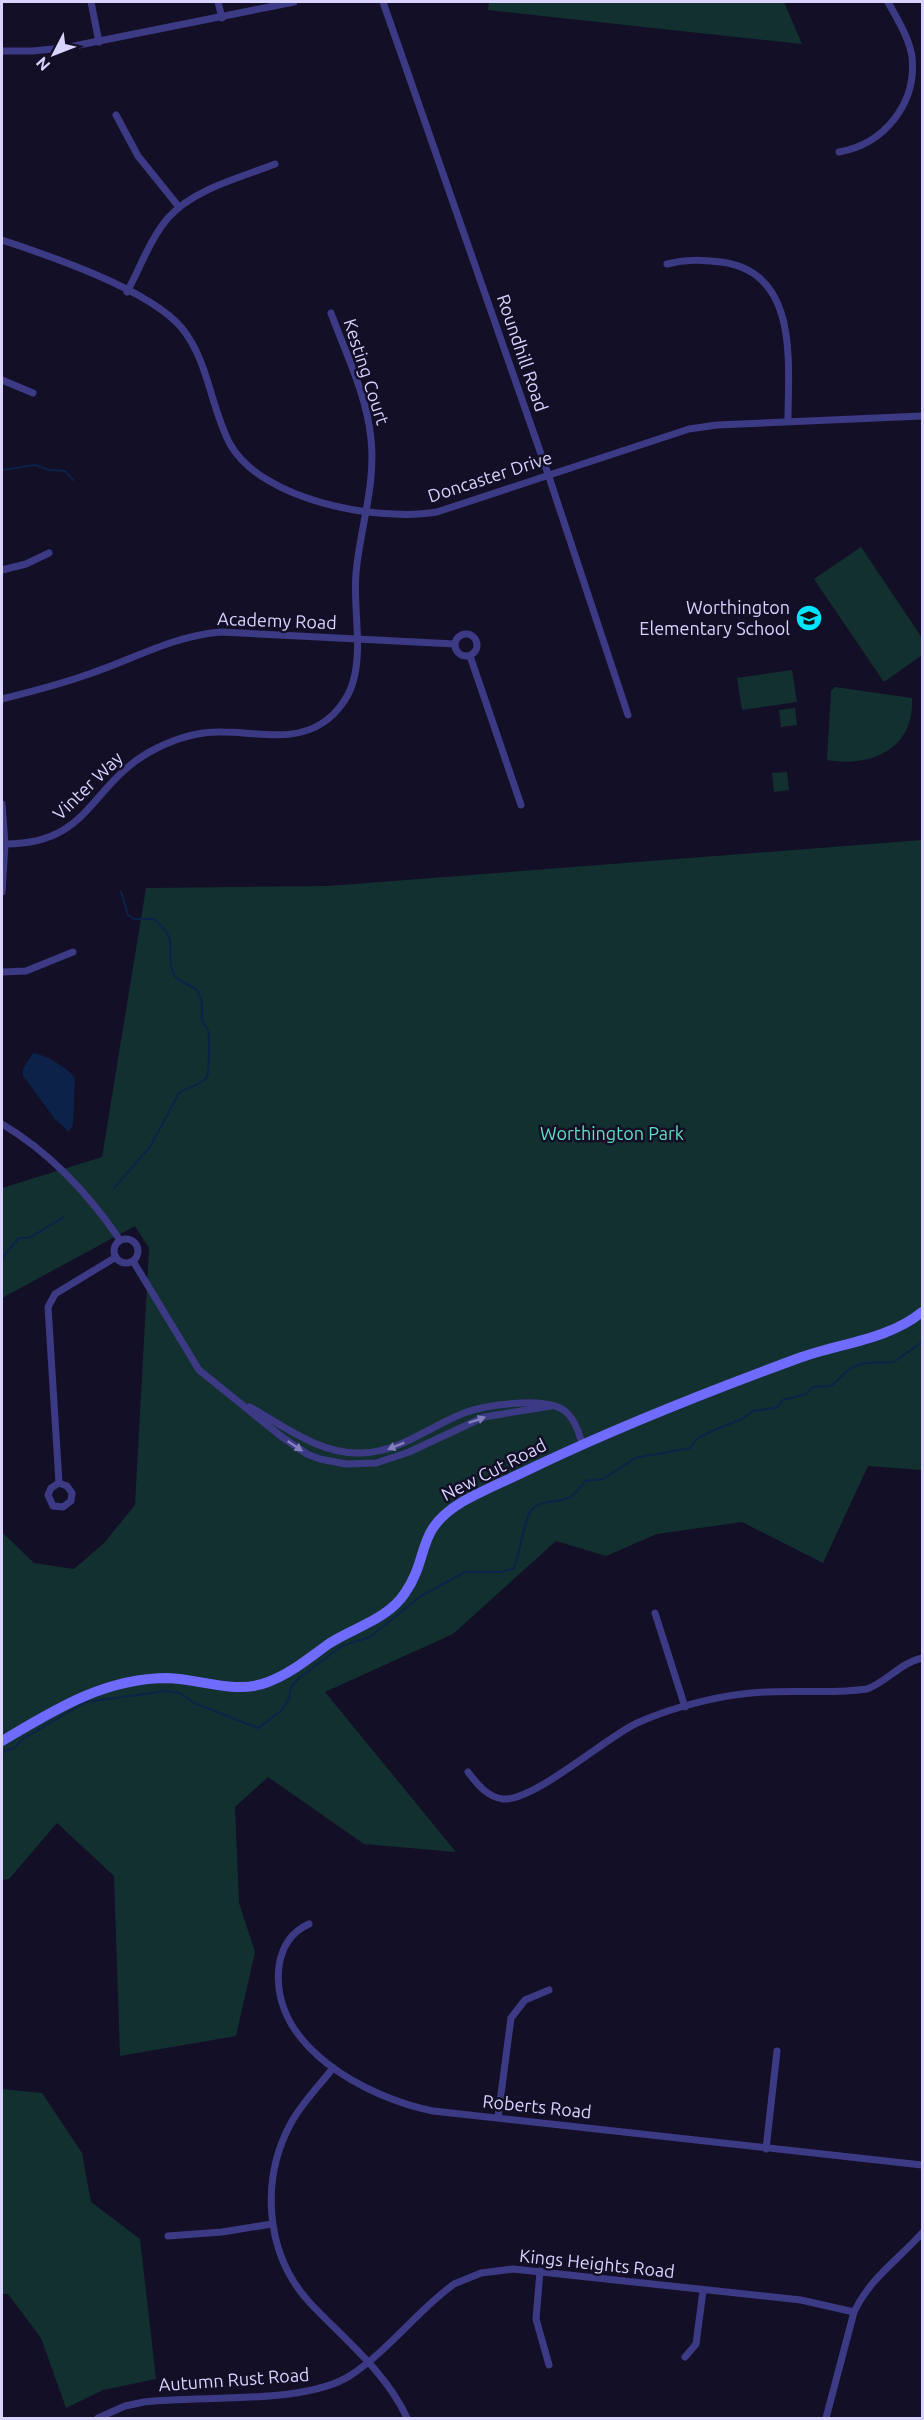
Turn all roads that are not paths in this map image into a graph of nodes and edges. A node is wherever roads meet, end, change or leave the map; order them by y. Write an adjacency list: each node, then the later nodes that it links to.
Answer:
1 (91, 2): 7 (street)
2 (218, 2): 6 (street)
3 (294, 2): 6 (street)
4 (383, 2): 21 (street, Roundhill Road)
5 (888, 2): 10 (street)
6 (222, 18): 7 (street)
7 (99, 42): 8 (street)
8 (2, 51)
9 (116, 115): 12 (street)
10 (839, 152)
11 (275, 164): 12 (street)
12 (178, 207): 15 (street)
13 (2, 240): 15 (street, Doncaster Drive)
14 (667, 264): 20 (street)
15 (127, 292): 22 (street, Doncaster Drive)
16 (332, 314): 22 (street, Kesting Court)
17 (2, 380): 18 (street)
18 (33, 393)
19 (922, 416): 20 (street, Doncaster Drive)
20 (788, 421): 21 (street, Doncaster Drive)
21 (548, 474): 22 (street, Doncaster Drive); 29 (street, Roundhill Road)
22 (367, 512): 25 (street, Vinter Way)
23 (49, 553): 24 (street)
24 (2, 570)
25 (356, 639): 26 (street, Academy Road); 28 (street, Academy Road); 32 (street, Vinter Way)
26 (455, 644): 27 (street); 27 (street, Academy Road)
27 (470, 656): 31 (street)
28 (2, 699)
29 (628, 715)
30 (2, 804): 32 (street)
31 (521, 805)
32 (3, 844): 33 (street)
33 (2, 892)
34 (73, 952): 35 (street)
35 (2, 972)
36 (2, 1124): 37 (street)
37 (120, 1240): 38 (street); 39 (street)
38 (116, 1257): 39 (street); 44 (street)
39 (133, 1261): 41 (street)
40 (922, 1312): 43 (street, New Cut Road)
41 (232, 1397): 42 (street, one-way to 41); 42 (street, one-way to 42)
42 (551, 1406): 43 (street)
43 (582, 1444): 48 (street, New Cut Road)
44 (59, 1483)
45 (655, 1614): 47 (street)
46 (922, 1658): 47 (street)
47 (685, 1707): 49 (street)
48 (2, 1741)
49 (468, 1772)
50 (309, 1924): 53 (street, Roberts Road)
51 (549, 1990): 54 (street)
52 (777, 2051): 55 (street)
53 (333, 2068): 54 (street, Roberts Road); 57 (street)
54 (498, 2118): 55 (street, Roberts Road)
55 (766, 2149): 56 (street, Roberts Road)
56 (922, 2165)
57 (272, 2224): 59 (street); 64 (street)
58 (922, 2233): 62 (street)
59 (168, 2236)
60 (540, 2271): 61 (street, Kings Heights Road); 64 (street, Kings Heights Road); 65 (street)
61 (703, 2291): 62 (street, Kings Heights Road); 63 (street)
62 (854, 2312): 68 (street)
63 (685, 2356)
64 (368, 2362): 66 (street, Autumn Rust Road); 67 (street)
65 (549, 2365)
66 (98, 2418)
67 (407, 2418)
68 (826, 2418)

